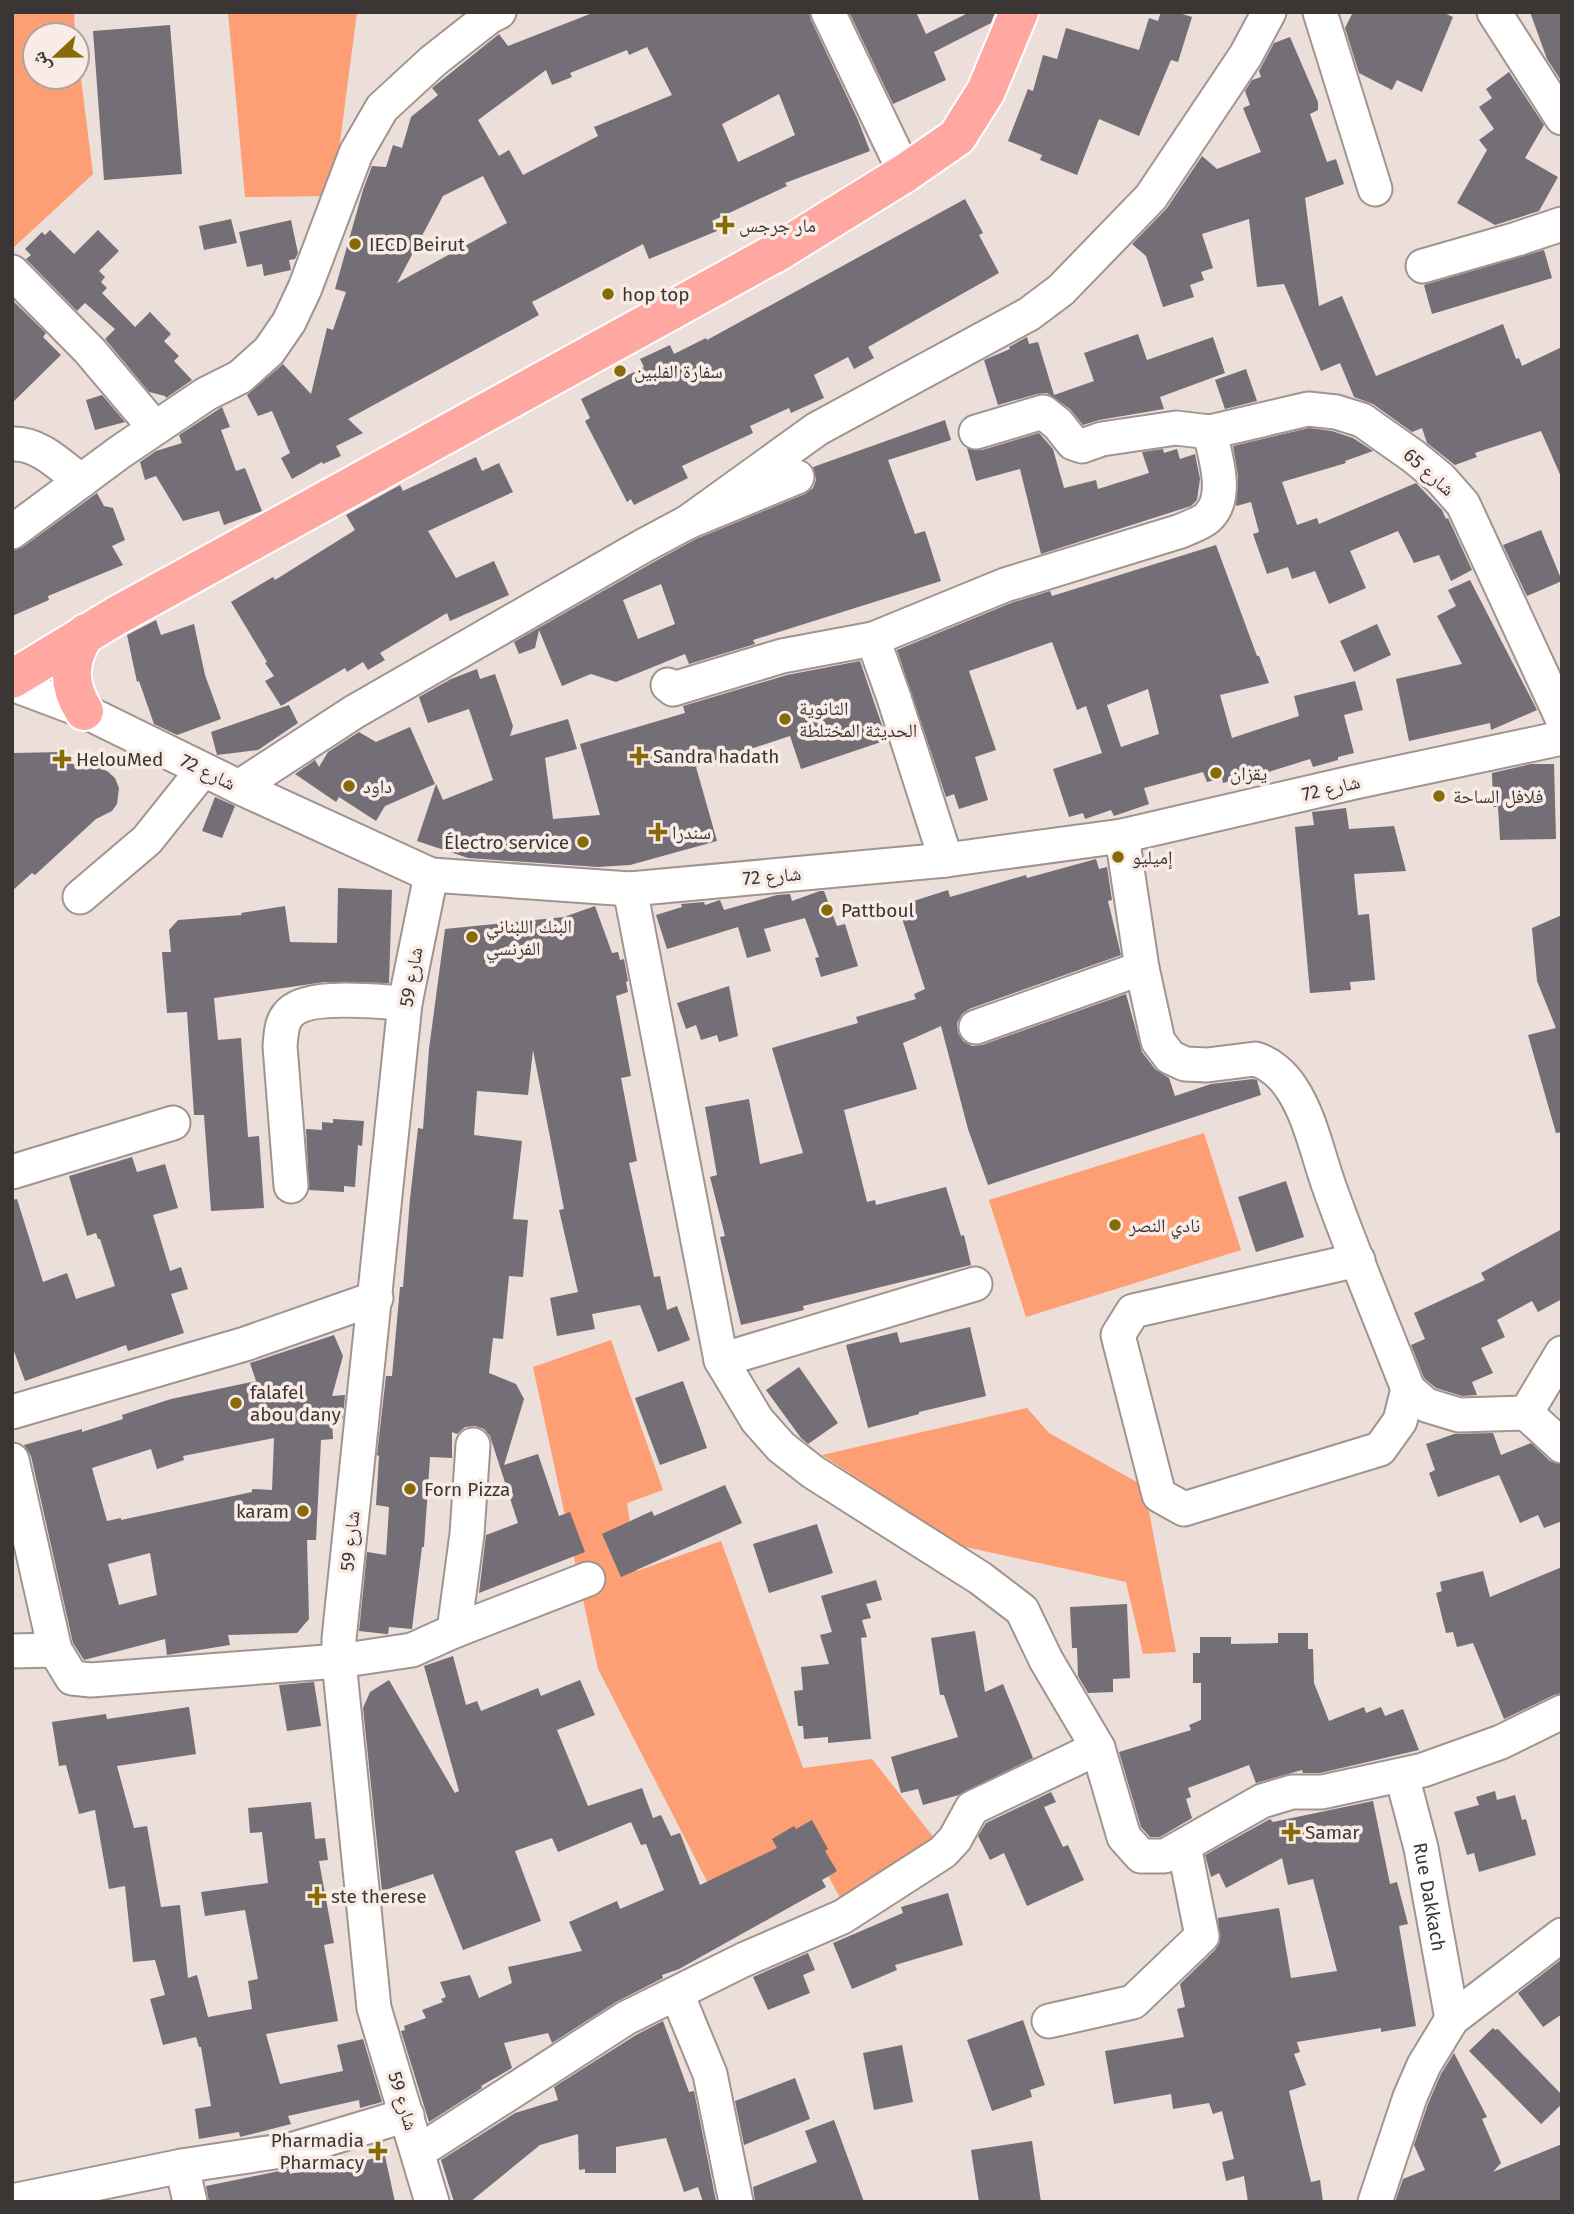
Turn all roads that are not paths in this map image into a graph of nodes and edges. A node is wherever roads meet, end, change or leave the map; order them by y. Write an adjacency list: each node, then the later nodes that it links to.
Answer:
1 (499, 12): 13 (street)
2 (828, 12): 8 (street)
3 (1019, 12): 8 (main road)
4 (1269, 12): 19 (street)
5 (1320, 12): 9 (street)
6 (1494, 12): 7 (street)
7 (1562, 118)
8 (905, 173): 21 (main road)
9 (1375, 188)
10 (1562, 224): 11 (street)
11 (1423, 266)
12 (12, 272): 13 (street)
13 (155, 428): 18 (street)
14 (976, 432): 15 (street, شارع 65)
15 (1210, 432): 22 (street); 27 (street, شارع 65)
16 (12, 444): 18 (street)
17 (797, 477): 19 (street)
18 (81, 481): 20 (street)
19 (688, 522): 30 (street)
20 (12, 533)
21 (86, 633): 23 (main road); 26 (main road)
22 (873, 639): 25 (street); 32 (street)
23 (12, 679)
24 (12, 684): 26 (street, شارع 72)
25 (667, 685)
26 (84, 711): 29 (street, شارع 72)
27 (1562, 718)
28 (1562, 737): 31 (street, شارع 72)
29 (203, 770): 30 (street, شارع 72); 35 (street)
30 (239, 787): 33 (street, شارع 72)
31 (1122, 836): 32 (street, شارع 72); 36 (street)
32 (946, 860): 34 (street, شارع 72)
33 (431, 875): 34 (street, شارع 72); 37 (street, شارع 59)
34 (631, 889): 46 (street)
35 (80, 897)
36 (1142, 968): 38 (street); 42 (street)
37 (405, 1003): 41 (street); 44 (street, شارع 59)
38 (976, 1027)
39 (173, 1123): 40 (street)
40 (12, 1172)
41 (291, 1186)
42 (1358, 1260): 47 (street); 47 (street)
43 (975, 1284): 46 (street)
44 (376, 1298): 48 (street); 57 (street, شارع 59)
45 (1562, 1353): 49 (street)
46 (720, 1360): 59 (street)
47 (1408, 1389): 49 (street)
48 (12, 1412)
49 (1526, 1413): 51 (street)
50 (473, 1445): 54 (street)
51 (1562, 1446)
52 (12, 1460): 55 (street)
53 (588, 1579): 54 (street)
54 (454, 1631): 57 (street)
55 (55, 1650): 56 (street); 57 (street)
56 (12, 1651)
57 (338, 1661): 66 (street, شارع 59)
58 (1562, 1712): 60 (street)
59 (1098, 1748): 61 (street); 63 (street)
60 (1402, 1776): 61 (street); 64 (street, Rue Dakkach)
61 (1184, 1846): 65 (street)
62 (1562, 1935): 64 (street)
63 (677, 1994): 67 (street); 72 (street)
64 (1452, 2020): 73 (street)
65 (1049, 2021)
66 (407, 2115): 67 (street, شارع 59); 68 (street)
67 (418, 2152): 71 (street, شارع 59)
68 (182, 2166): 69 (street); 70 (street)
69 (12, 2201)
70 (190, 2202)
71 (432, 2202)
72 (736, 2202)
73 (1374, 2202)

